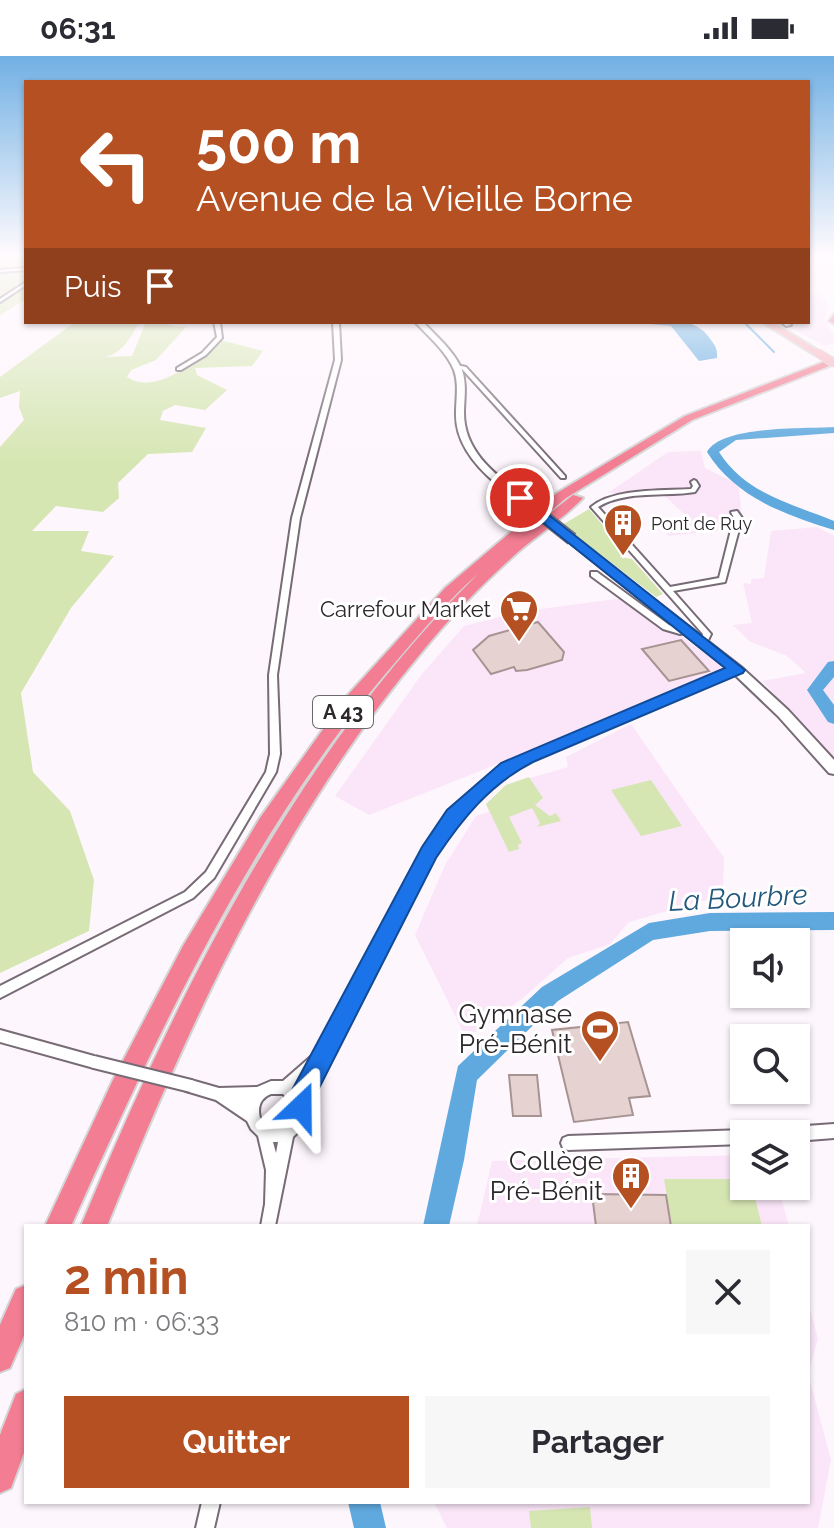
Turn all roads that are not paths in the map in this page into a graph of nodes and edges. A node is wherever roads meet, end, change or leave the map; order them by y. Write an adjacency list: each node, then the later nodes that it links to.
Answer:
1 (218, 325): 9 (street)
2 (336, 325): 21 (street)
3 (421, 325): 8 (main road)
4 (770, 325): 6 (main road)
5 (776, 325): 6 (main road)
6 (816, 358): 7 (highway, A 43); 7 (main road, bridge); 36 (highway, A 43)
7 (834, 361): 37 (highway, A 43)
8 (456, 367): 10 (main road); 11 (street)
9 (179, 369)
10 (461, 384): 11 (street); 17 (main road, bridge)
11 (480, 387): 12 (street)
12 (563, 477)
13 (694, 482): 16 (street)
14 (735, 512): 16 (street)
15 (594, 574): 17 (street)
16 (668, 590): 18 (street)
17 (688, 630): 18 (main road)
18 (703, 642): 19 (main road)
19 (737, 670): 20 (main road); 23 (street)
20 (834, 769)
21 (0, 991)
22 (0, 1036): 26 (street, bridge)
23 (327, 1051): 24 (street); 27 (street)
24 (286, 1087): 25 (street); 27 (street)
25 (261, 1093): 26 (street); 28 (street)
26 (219, 1095): 28 (street)
27 (299, 1100): 29 (street)
28 (252, 1116): 31 (street)
29 (287, 1131): 31 (street); 35 (street)
30 (834, 1131): 32 (street)
31 (264, 1133): 35 (street)
32 (810, 1133)
33 (730, 1137): 34 (street)
34 (568, 1143)
35 (272, 1204): 38 (street)
36 (59, 1224)
37 (95, 1224)
38 (268, 1224)
39 (24, 1304): 40 (highway)
40 (0, 1358)
41 (24, 1410): 42 (highway)
42 (0, 1477)
43 (211, 1504): 44 (street)
44 (205, 1528)

